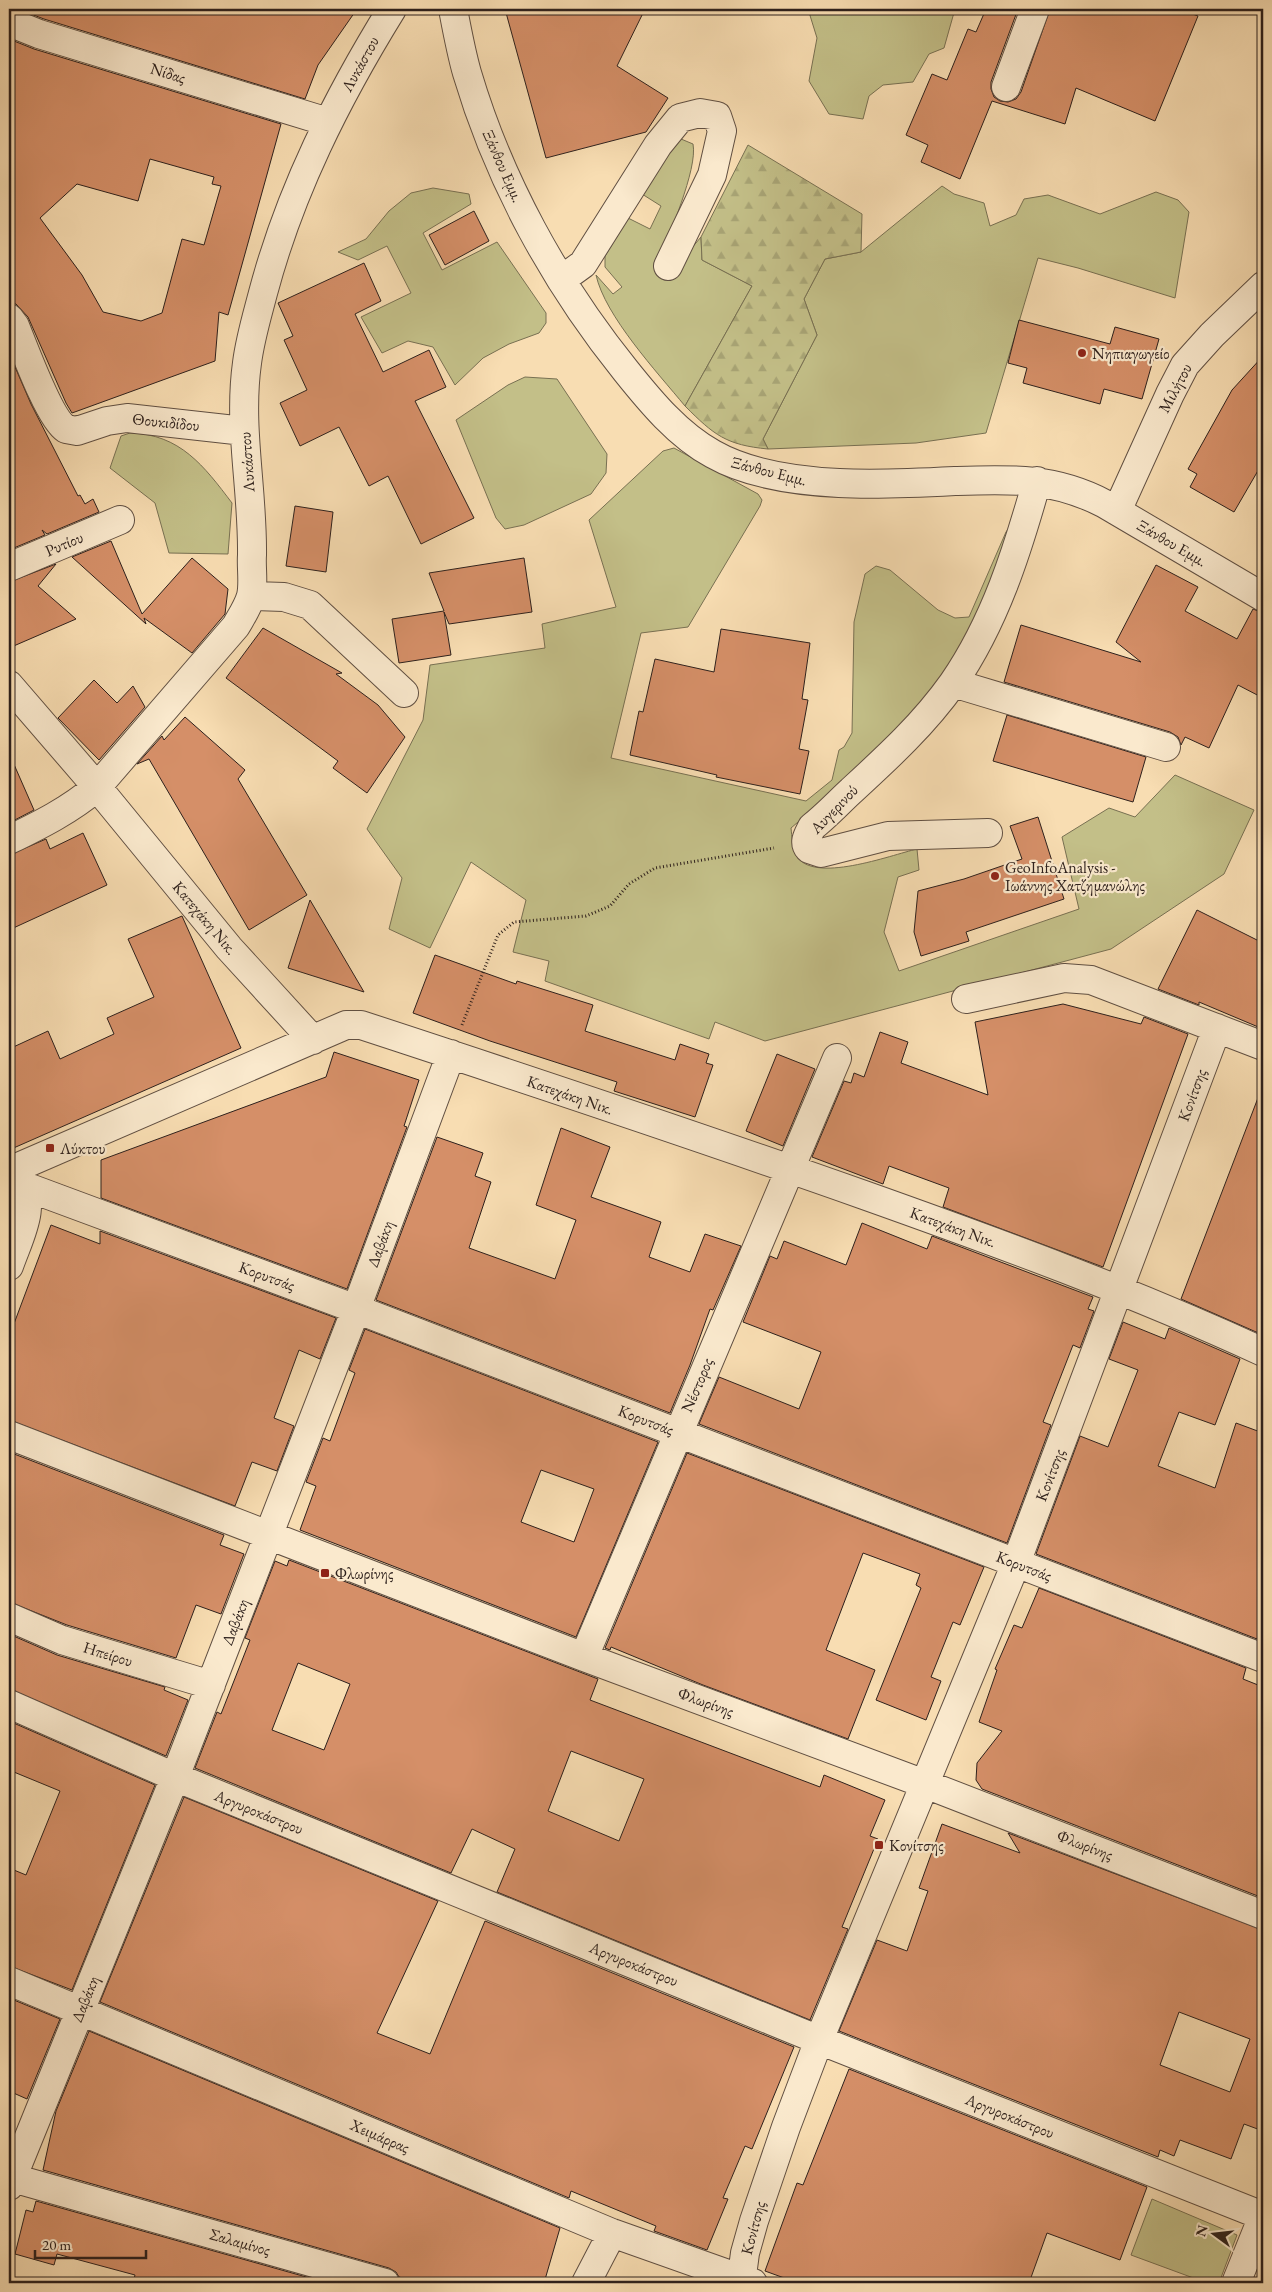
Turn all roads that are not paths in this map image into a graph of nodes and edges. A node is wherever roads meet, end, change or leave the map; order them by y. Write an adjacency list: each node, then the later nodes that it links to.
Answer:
1 (392, 9): 6 (street, Λυκάστου)
2 (453, 9): 8 (street, Ξάνθου Εμμ.)
3 (1035, 9): 5 (street)
4 (9, 22): 6 (street, Νίδας)
5 (1006, 87)
6 (328, 122): 11 (street, Λυκάστου)
7 (668, 266): 8 (street)
8 (561, 280): 12 (street, Ξάνθου Εμμ.)
9 (1263, 286): 13 (street, Μιλήτου)
10 (9, 318): 11 (street, Θουκιδίδου)
11 (244, 431): 16 (street, Λυκάστου)
12 (1037, 481): 13 (street, Ξάνθου Εμμ.); 18 (street, Αυγερινού)
13 (1117, 511): 17 (street, Ξάνθου Εμμ.)
14 (120, 520): 15 (street, Ρυτίου)
15 (9, 567)
16 (251, 596): 20 (street); 22 (street, Λυκάστου)
17 (1263, 597)
18 (953, 683): 21 (street); 23 (street, Αυγερινού)
19 (9, 685): 22 (street, Κατεχάκη Νικ.)
20 (404, 693)
21 (1166, 747)
22 (97, 788): 24 (street, Λυκάστου); 27 (street, Κατεχάκη Νικ.)
23 (988, 833)
24 (9, 840)
25 (966, 999): 26 (street)
26 (1217, 1028): 28 (street); 34 (street, Κονίτσης)
27 (313, 1040): 29 (street, Κατεχάκη Νικ.); 32 (street)
28 (1263, 1046)
29 (451, 1054): 31 (street, Κατεχάκη Νικ.); 35 (street, Δαβάκη)
30 (837, 1058): 31 (street, Νέστορος)
31 (790, 1169): 34 (street, Κατεχάκη Νικ.); 37 (street, Νέστορος)
32 (18, 1176): 33 (street); 35 (street, Κορυτσάς)
33 (9, 1266)
34 (1120, 1289): 36 (street, Κατεχάκη Νικ.); 40 (street, Κονίτσης)
35 (356, 1309): 37 (street, Κορυτσάς); 39 (street, Δαβάκη)
36 (1263, 1352)
37 (677, 1432): 40 (street, Κορυτσάς); 42 (street, Νέστορος)
38 (9, 1435): 39 (street, Φλωρίνης)
39 (269, 1534): 42 (street, Φλωρίνης); 44 (street, Δαβάκη)
40 (1016, 1563): 43 (street, Κορυτσάς); 47 (street, Κονίτσης)
41 (9, 1617): 44 (street, Ηπείρου)
42 (584, 1657): 47 (street, Φλωρίνης)
43 (1263, 1658)
44 (210, 1685): 46 (street, Δαβάκη)
45 (9, 1704): 46 (street, Αργυροκάστρου)
46 (175, 1777): 50 (street, Δαβάκη); 51 (street, Αργυροκάστρου)
47 (925, 1784): 48 (street, Φλωρίνης); 51 (street, Κονίτσης)
48 (1263, 1914)
49 (9, 1981): 50 (street, Χειμάρρας)
50 (80, 2011): 52 (street, Δαβάκη); 54 (street, Χειμάρρας)
51 (819, 2040): 53 (street, Αργυροκάστρου); 55 (street, Κονίτσης)
52 (10, 2180): 56 (street, Σαλαμίνος)
53 (1263, 2216): 58 (street)
54 (612, 2233): 55 (street, Χειμάρρας); 57 (street)
55 (745, 2282)
56 (385, 2283)
57 (586, 2283)
58 (1236, 2283)

